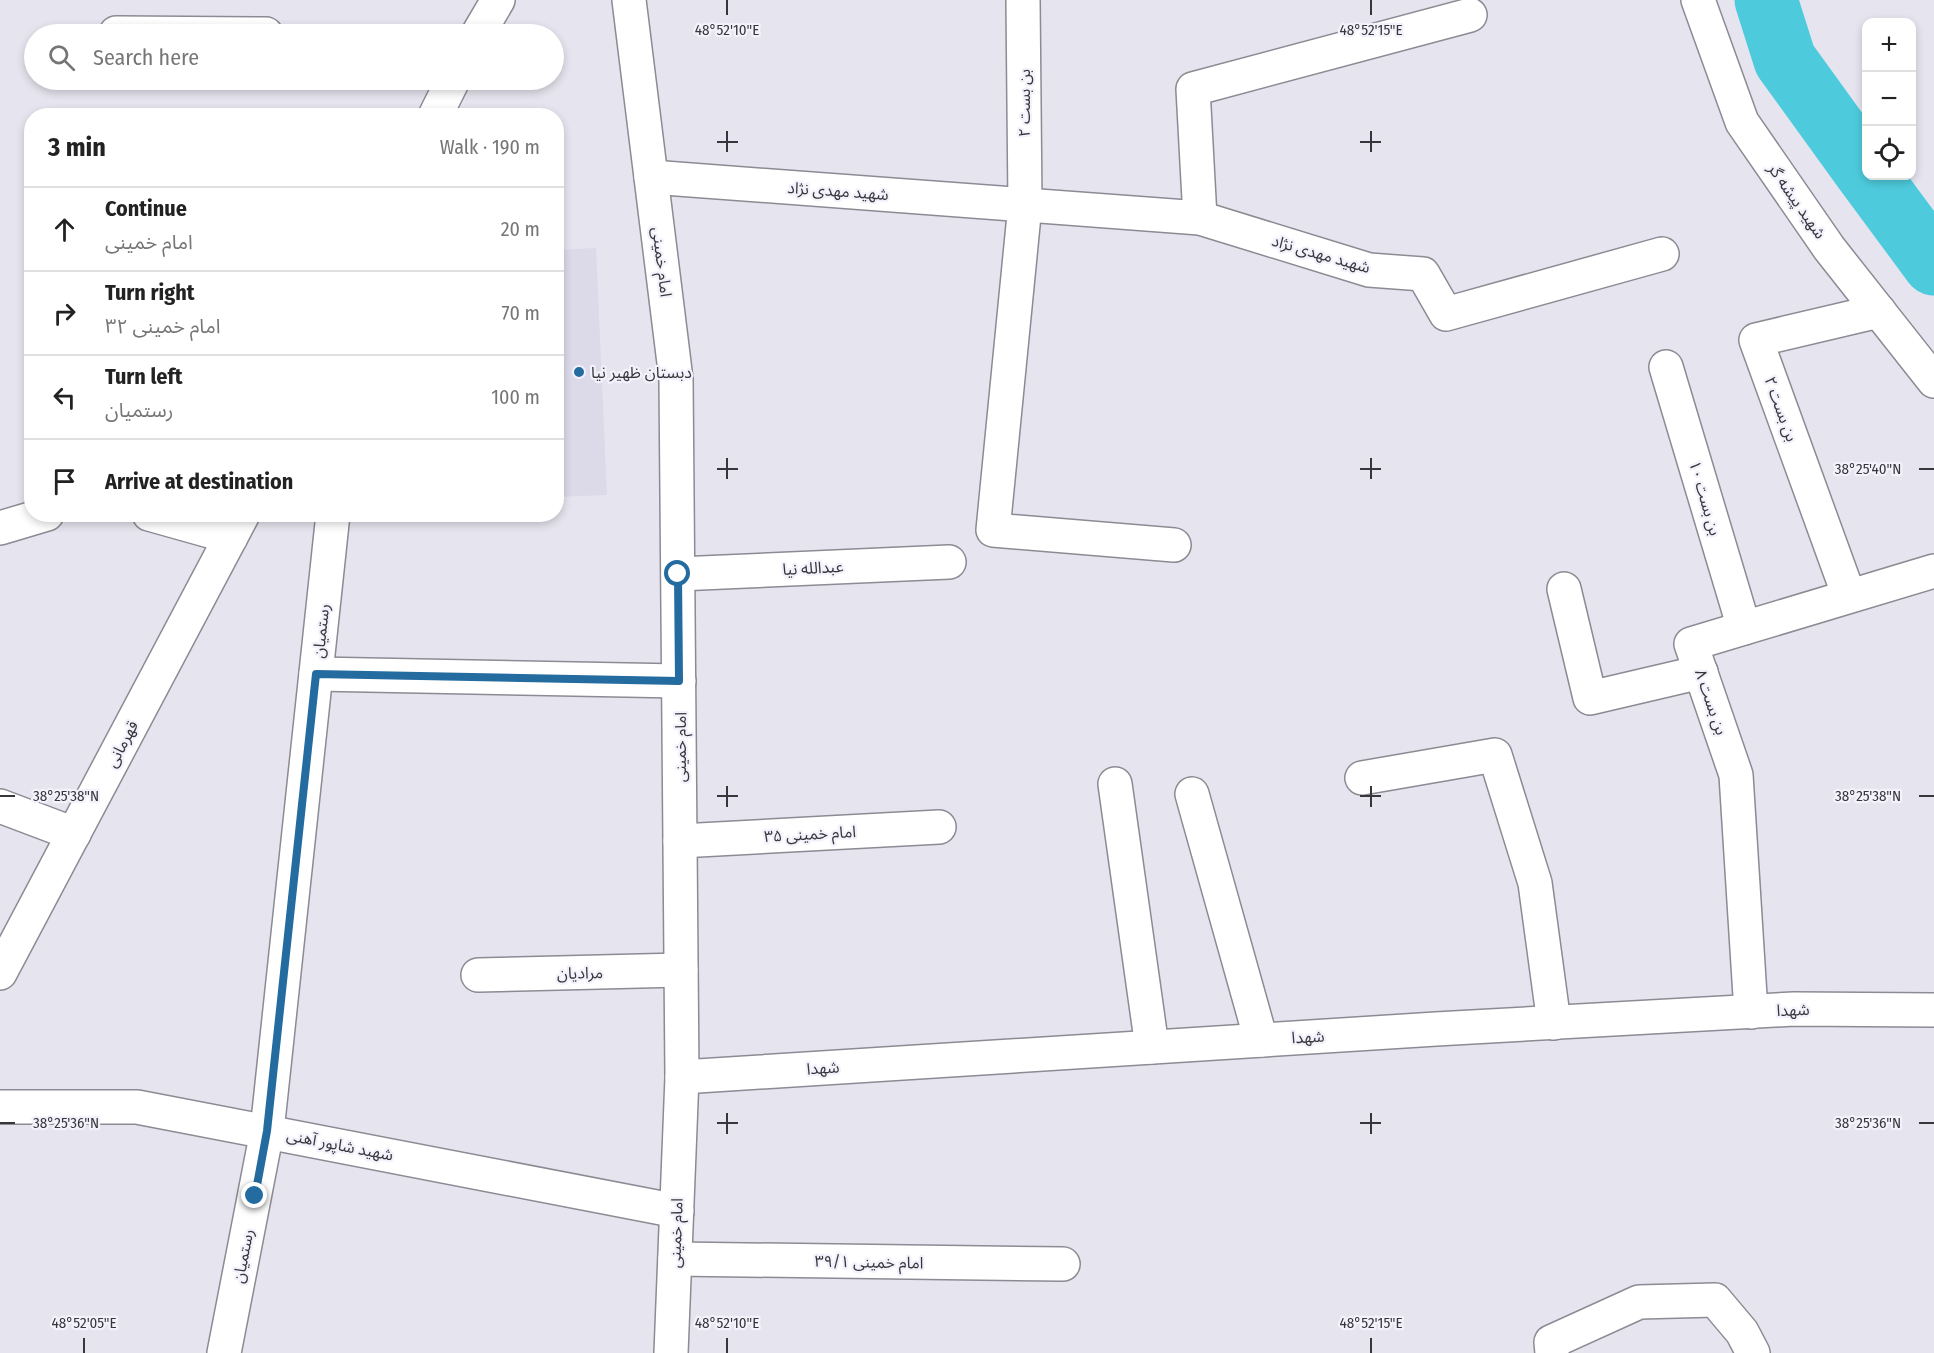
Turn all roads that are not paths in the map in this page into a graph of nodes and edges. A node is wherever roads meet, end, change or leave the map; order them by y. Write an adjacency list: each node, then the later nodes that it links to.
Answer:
1 (498, 0): 6 (street)
2 (628, 0): 9 (street, امام خمینی)
3 (1023, 0): 10 (street, بن بست ۲)
4 (1698, 0): 13 (street, شهید پیشه گر)
5 (1470, 15): 11 (street)
6 (484, 24)
7 (445, 90): 8 (street)
8 (438, 108)
9 (651, 177): 10 (street, شهید مهدی نژاد); 24 (street, امام خمینی)
10 (1025, 205): 11 (street, شهید مهدی نژاد); 21 (street)
11 (1200, 218): 12 (street, شهید مهدی نژاد)
12 (1662, 254)
13 (1879, 311): 15 (street, شهید پیشه گر); 26 (street, بن بست ۲)
14 (1666, 367): 27 (street, بن بست ۱۰)
15 (1934, 381)
16 (24, 521): 20 (street)
17 (208, 522): 19 (street)
18 (332, 522): 29 (street, رستمیان)
19 (237, 526): 36 (street, قهرمانی)
20 (0, 528)
21 (1174, 545)
22 (949, 562): 24 (street, عبدالله نیا)
23 (1934, 571): 26 (street, بن بست ۸)
24 (678, 574): 30 (street, امام خمینی)
25 (1564, 589): 28 (street)
26 (1849, 596): 27 (street, بن بست ۸)
27 (1744, 628): 28 (street, بن بست ۸)
28 (1701, 672): 42 (street, بن بست ۸)
29 (316, 674): 30 (street); 48 (street, رستمیان)
30 (679, 681): 37 (street, امام خمینی)
31 (1362, 778): 43 (street)
32 (1115, 784): 45 (street)
33 (1192, 794): 44 (street)
34 (0, 806): 36 (street)
35 (939, 827): 37 (street, امام خمینی ۳۵)
36 (74, 834): 39 (street, قهرمانی)
37 (680, 842): 38 (street, امام خمینی)
38 (681, 970): 40 (street, مرادیان); 46 (street, امام خمینی)
39 (0, 973)
40 (478, 975)
41 (1934, 1010): 42 (street, شهدا)
42 (1751, 1012): 43 (street, شهدا)
43 (1554, 1023): 44 (street, شهدا)
44 (1262, 1040): 45 (street, شهدا)
45 (1152, 1047): 46 (street, شهدا)
46 (682, 1077): 49 (street, امام خمینی)
47 (0, 1107): 48 (street, شهید شاپور آهنی)
48 (267, 1131): 49 (street, شهید شاپور آهنی); 53 (street, رستمیان)
49 (677, 1211): 50 (street, امام خمینی)
50 (675, 1259): 51 (street, امام خمینی ۳۹/۱); 54 (street, امام خمینی)
51 (1063, 1264)
52 (1551, 1347): 55 (street)
53 (224, 1353)
54 (671, 1353)
55 (1753, 1353)

